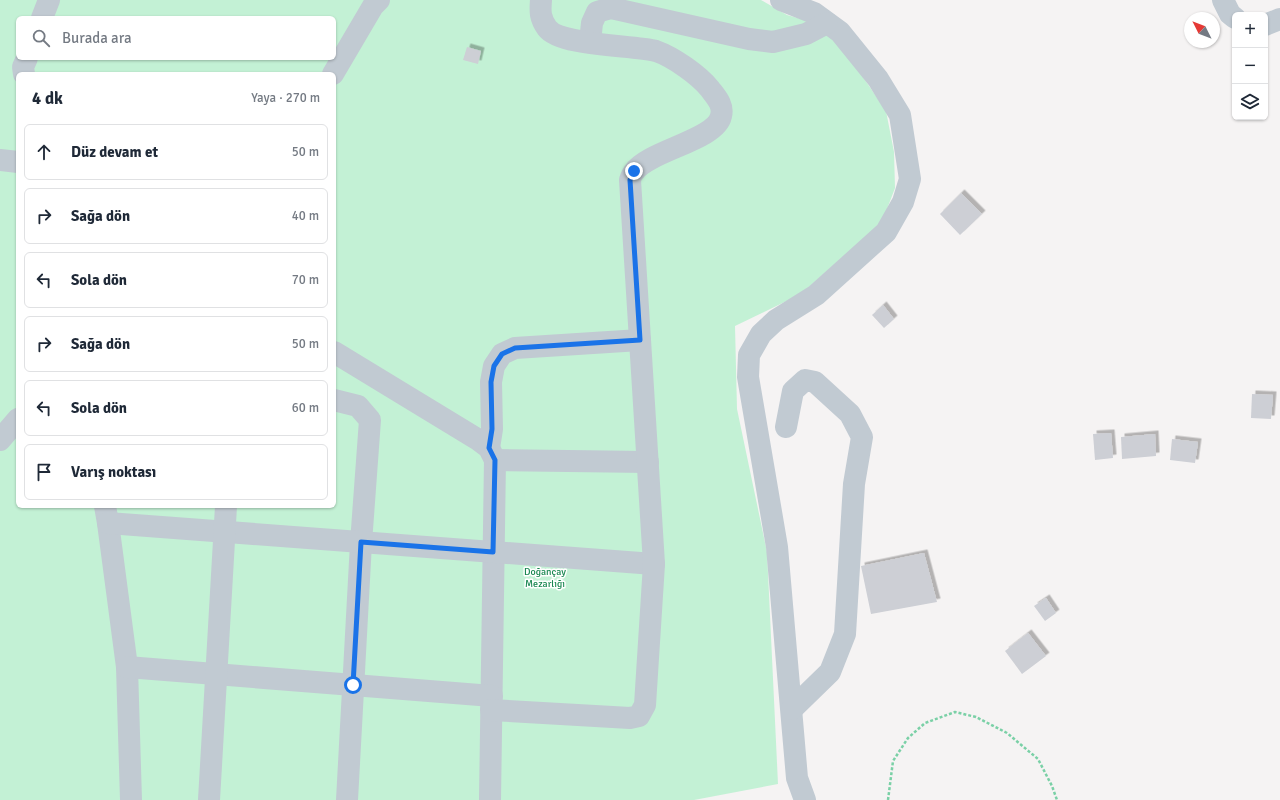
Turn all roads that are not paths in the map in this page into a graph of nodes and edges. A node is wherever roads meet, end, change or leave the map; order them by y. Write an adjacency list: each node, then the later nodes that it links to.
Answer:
1 (49, 0): 6 (street)
2 (379, 0): 14 (street)
3 (541, 0): 11 (street)
4 (781, 0): 9 (street)
5 (1222, 0): 7 (street)
6 (43, 16)
7 (1232, 16)
8 (1280, 19): 10 (street)
9 (827, 23): 11 (street); 35 (street)
10 (1268, 24)
11 (590, 42): 17 (street)
12 (26, 60): 13 (street)
13 (24, 72)
14 (333, 72)
15 (0, 160): 16 (street)
16 (16, 162)
17 (640, 340): 23 (street); 24 (street)
18 (336, 353): 23 (street)
19 (336, 400): 28 (street)
20 (16, 421): 22 (street)
21 (786, 427): 35 (street)
22 (0, 440)
23 (492, 454): 24 (street); 29 (street)
24 (648, 462): 30 (street)
25 (226, 508): 27 (street)
26 (107, 515): 27 (street); 31 (street)
27 (225, 532): 28 (street); 32 (street)
28 (361, 542): 29 (street); 33 (street)
29 (493, 552): 30 (street); 34 (street)
30 (654, 564): 34 (street)
31 (127, 667): 32 (street); 36 (street)
32 (217, 674): 33 (street); 37 (street)
33 (353, 685): 34 (street); 38 (street)
34 (491, 703): 39 (street)
35 (792, 710): 40 (street)
36 (131, 800)
37 (209, 800)
38 (347, 800)
39 (490, 800)
40 (805, 800)

